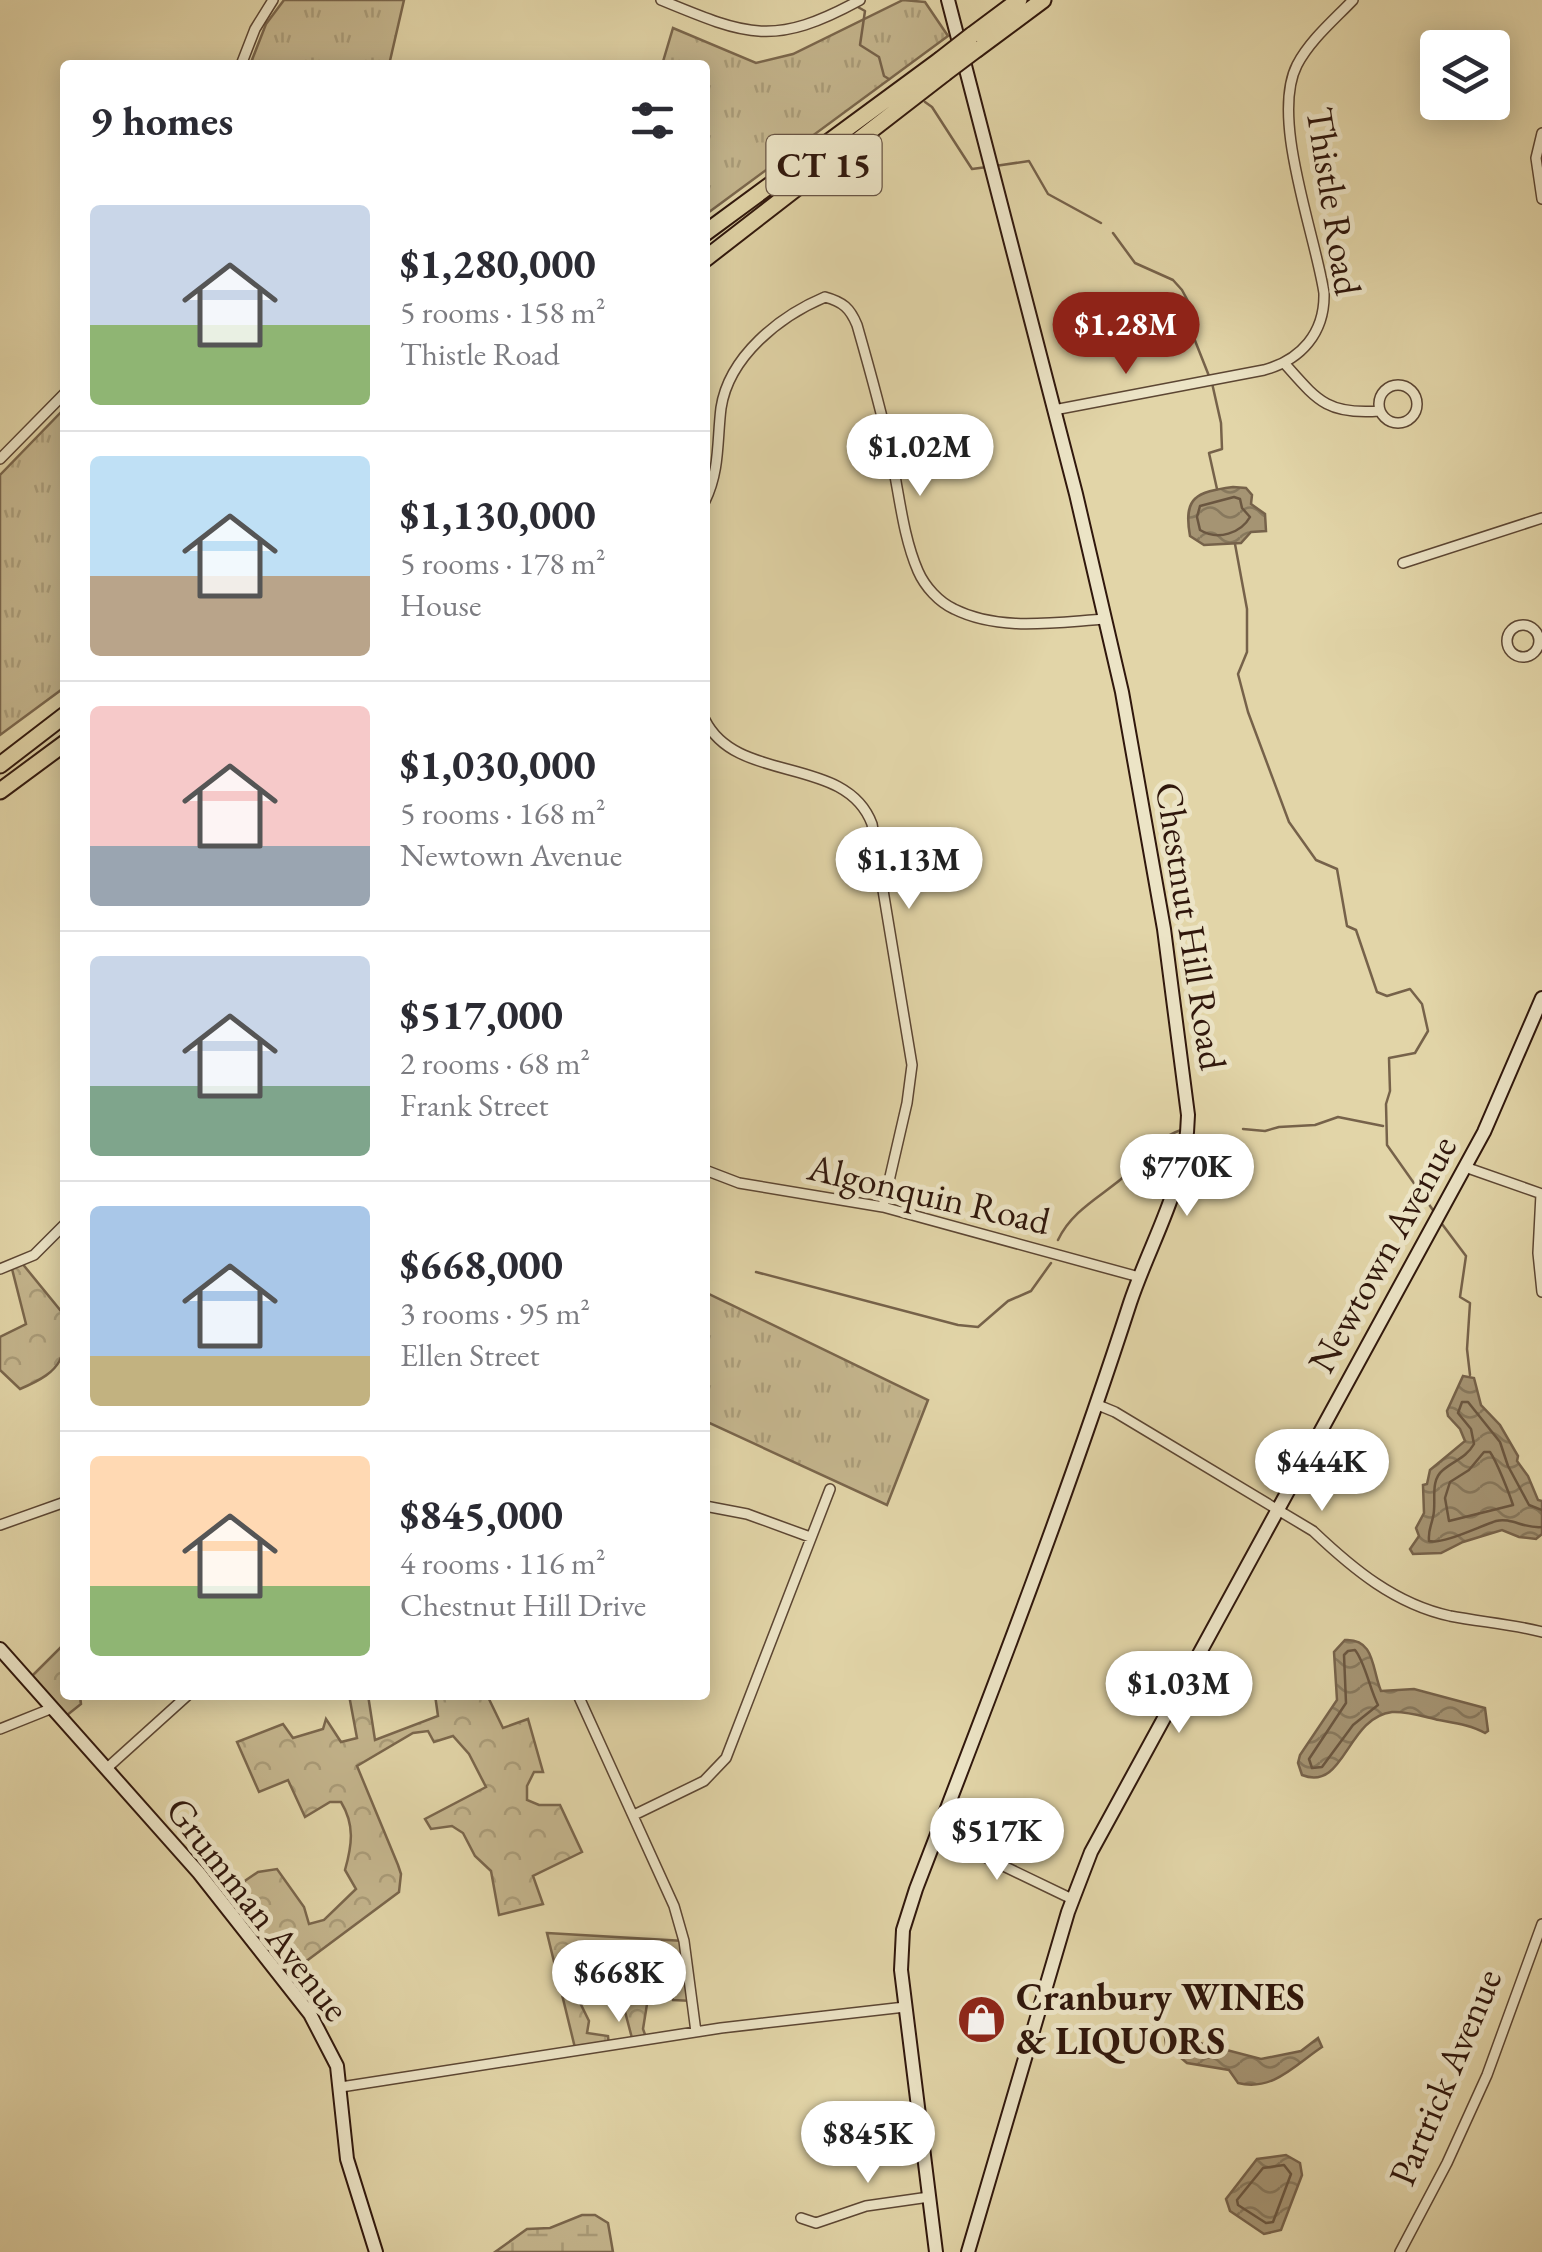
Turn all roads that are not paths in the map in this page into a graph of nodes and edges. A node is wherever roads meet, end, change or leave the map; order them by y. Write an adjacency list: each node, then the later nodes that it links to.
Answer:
1 (273, 0): 10 (street)
2 (661, 0): 3 (street)
3 (860, 0)
4 (939, 0): 8 (street)
5 (1020, 0): 9 (highway, CT 15)
6 (1043, 0): 9 (highway, CT 15)
7 (1353, 0): 16 (street, Thistle Road)
8 (948, 6): 18 (main road, Chestnut Hill Road)
9 (975, 42): 11 (highway, CT 15, bridge)
10 (244, 60)
11 (942, 67): 14 (highway, CT 15); 15 (highway, CT 15)
12 (1542, 134): 13 (street)
13 (1542, 199)
14 (710, 229)
15 (710, 254)
16 (1286, 364): 18 (street); 19 (street)
17 (60, 398): 20 (street)
18 (1054, 410): 24 (main road, Chestnut Hill Road)
19 (1379, 411): 19 (street)
20 (0, 459)
21 (710, 490): 24 (street)
22 (1542, 518): 23 (street)
23 (1403, 563)
24 (1106, 619): 37 (main road, Chestnut Hill Road)
25 (60, 719): 28 (highway)
26 (710, 728): 34 (street)
27 (60, 747): 29 (highway)
28 (0, 765)
29 (0, 791)
30 (1542, 998): 31 (main road, Newtown Avenue)
31 (1465, 1167): 33 (street); 43 (main road, Newtown Avenue)
32 (710, 1172): 34 (street, Algonquin Road)
33 (1541, 1194): 38 (street)
34 (884, 1207): 37 (street, Algonquin Road)
35 (60, 1229): 36 (street)
36 (0, 1269)
37 (1140, 1277): 39 (main road, Chestnut Hill Road)
38 (1542, 1292)
39 (1098, 1405): 43 (street); 54 (main road, Chestnut Hill Road)
40 (830, 1488): 45 (street)
41 (60, 1504): 44 (street)
42 (710, 1507): 45 (street)
43 (1277, 1510): 46 (street); 55 (main road, Newtown Avenue)
44 (0, 1524)
45 (810, 1538): 53 (street)
46 (1542, 1632)
47 (0, 1650): 50 (main road, Grumman Avenue)
48 (182, 1700): 52 (street)
49 (580, 1700): 53 (street)
50 (50, 1708): 51 (street); 52 (main road, Grumman Avenue)
51 (0, 1730)
52 (106, 1769): 59 (main road, Grumman Avenue)
53 (634, 1815): 58 (street)
54 (937, 1834): 55 (street); 57 (main road, Chestnut Hill Road)
55 (1072, 1899): 64 (main road, Newtown Avenue)
56 (1542, 1924): 65 (street, Partrick Avenue)
57 (905, 2007): 58 (street); 60 (main road, Chestnut Hill Road)
58 (696, 2032): 59 (street)
59 (341, 2086): 62 (main road, Grumman Avenue)
60 (929, 2197): 61 (street); 63 (main road, Chestnut Hill Road)
61 (801, 2218)
62 (376, 2252)
63 (936, 2252)
64 (968, 2252)
65 (1400, 2252)

